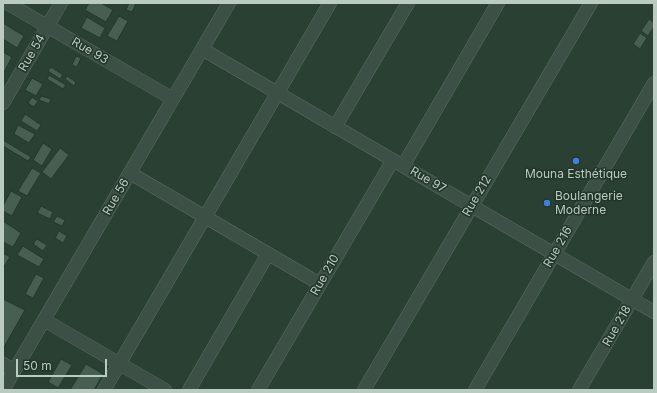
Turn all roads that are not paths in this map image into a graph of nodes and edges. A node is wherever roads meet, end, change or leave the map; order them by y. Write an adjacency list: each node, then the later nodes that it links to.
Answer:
1 (7, 3): 8 (street, Rue 93)
2 (62, 3): 8 (street, Rue 54)
3 (229, 3): 9 (street, Rue 56)
4 (330, 3): 11 (street)
5 (408, 3): 14 (street)
6 (498, 3): 15 (street, Rue 210)
7 (591, 3): 17 (street, Rue 212)
8 (48, 27): 12 (street, Rue 93); 13 (street, Rue 54)
9 (202, 49): 11 (street, Rue 97); 12 (street, Rue 56)
10 (654, 83): 20 (street, Rue 216)
11 (278, 93): 14 (street, Rue 97); 18 (street)
12 (173, 99): 16 (street, Rue 56)
13 (3, 103)
14 (335, 127): 15 (street, Rue 97)
15 (398, 163): 17 (street, Rue 97); 22 (street, Rue 210)
16 (130, 173): 18 (street); 25 (street, Rue 56)
17 (472, 206): 20 (street, Rue 97); 33 (street, Rue 212)
18 (205, 217): 19 (street); 26 (street)
19 (268, 254): 22 (street); 31 (street)
20 (554, 254): 23 (street, Rue 97); 34 (street, Rue 216)
21 (654, 262): 23 (street, Rue 218)
22 (320, 284): 32 (street, Rue 210)
23 (632, 299): 24 (street, Rue 97); 35 (street, Rue 218)
24 (654, 312)
25 (44, 320): 26 (street); 27 (street, Rue 56)
26 (119, 364): 29 (street); 30 (street)
27 (9, 367): 28 (street, Rue 56)
28 (3, 390)
29 (104, 390)
30 (165, 390)
31 (189, 390)
32 (258, 390)
33 (364, 390)
34 (475, 390)
35 (579, 390)

